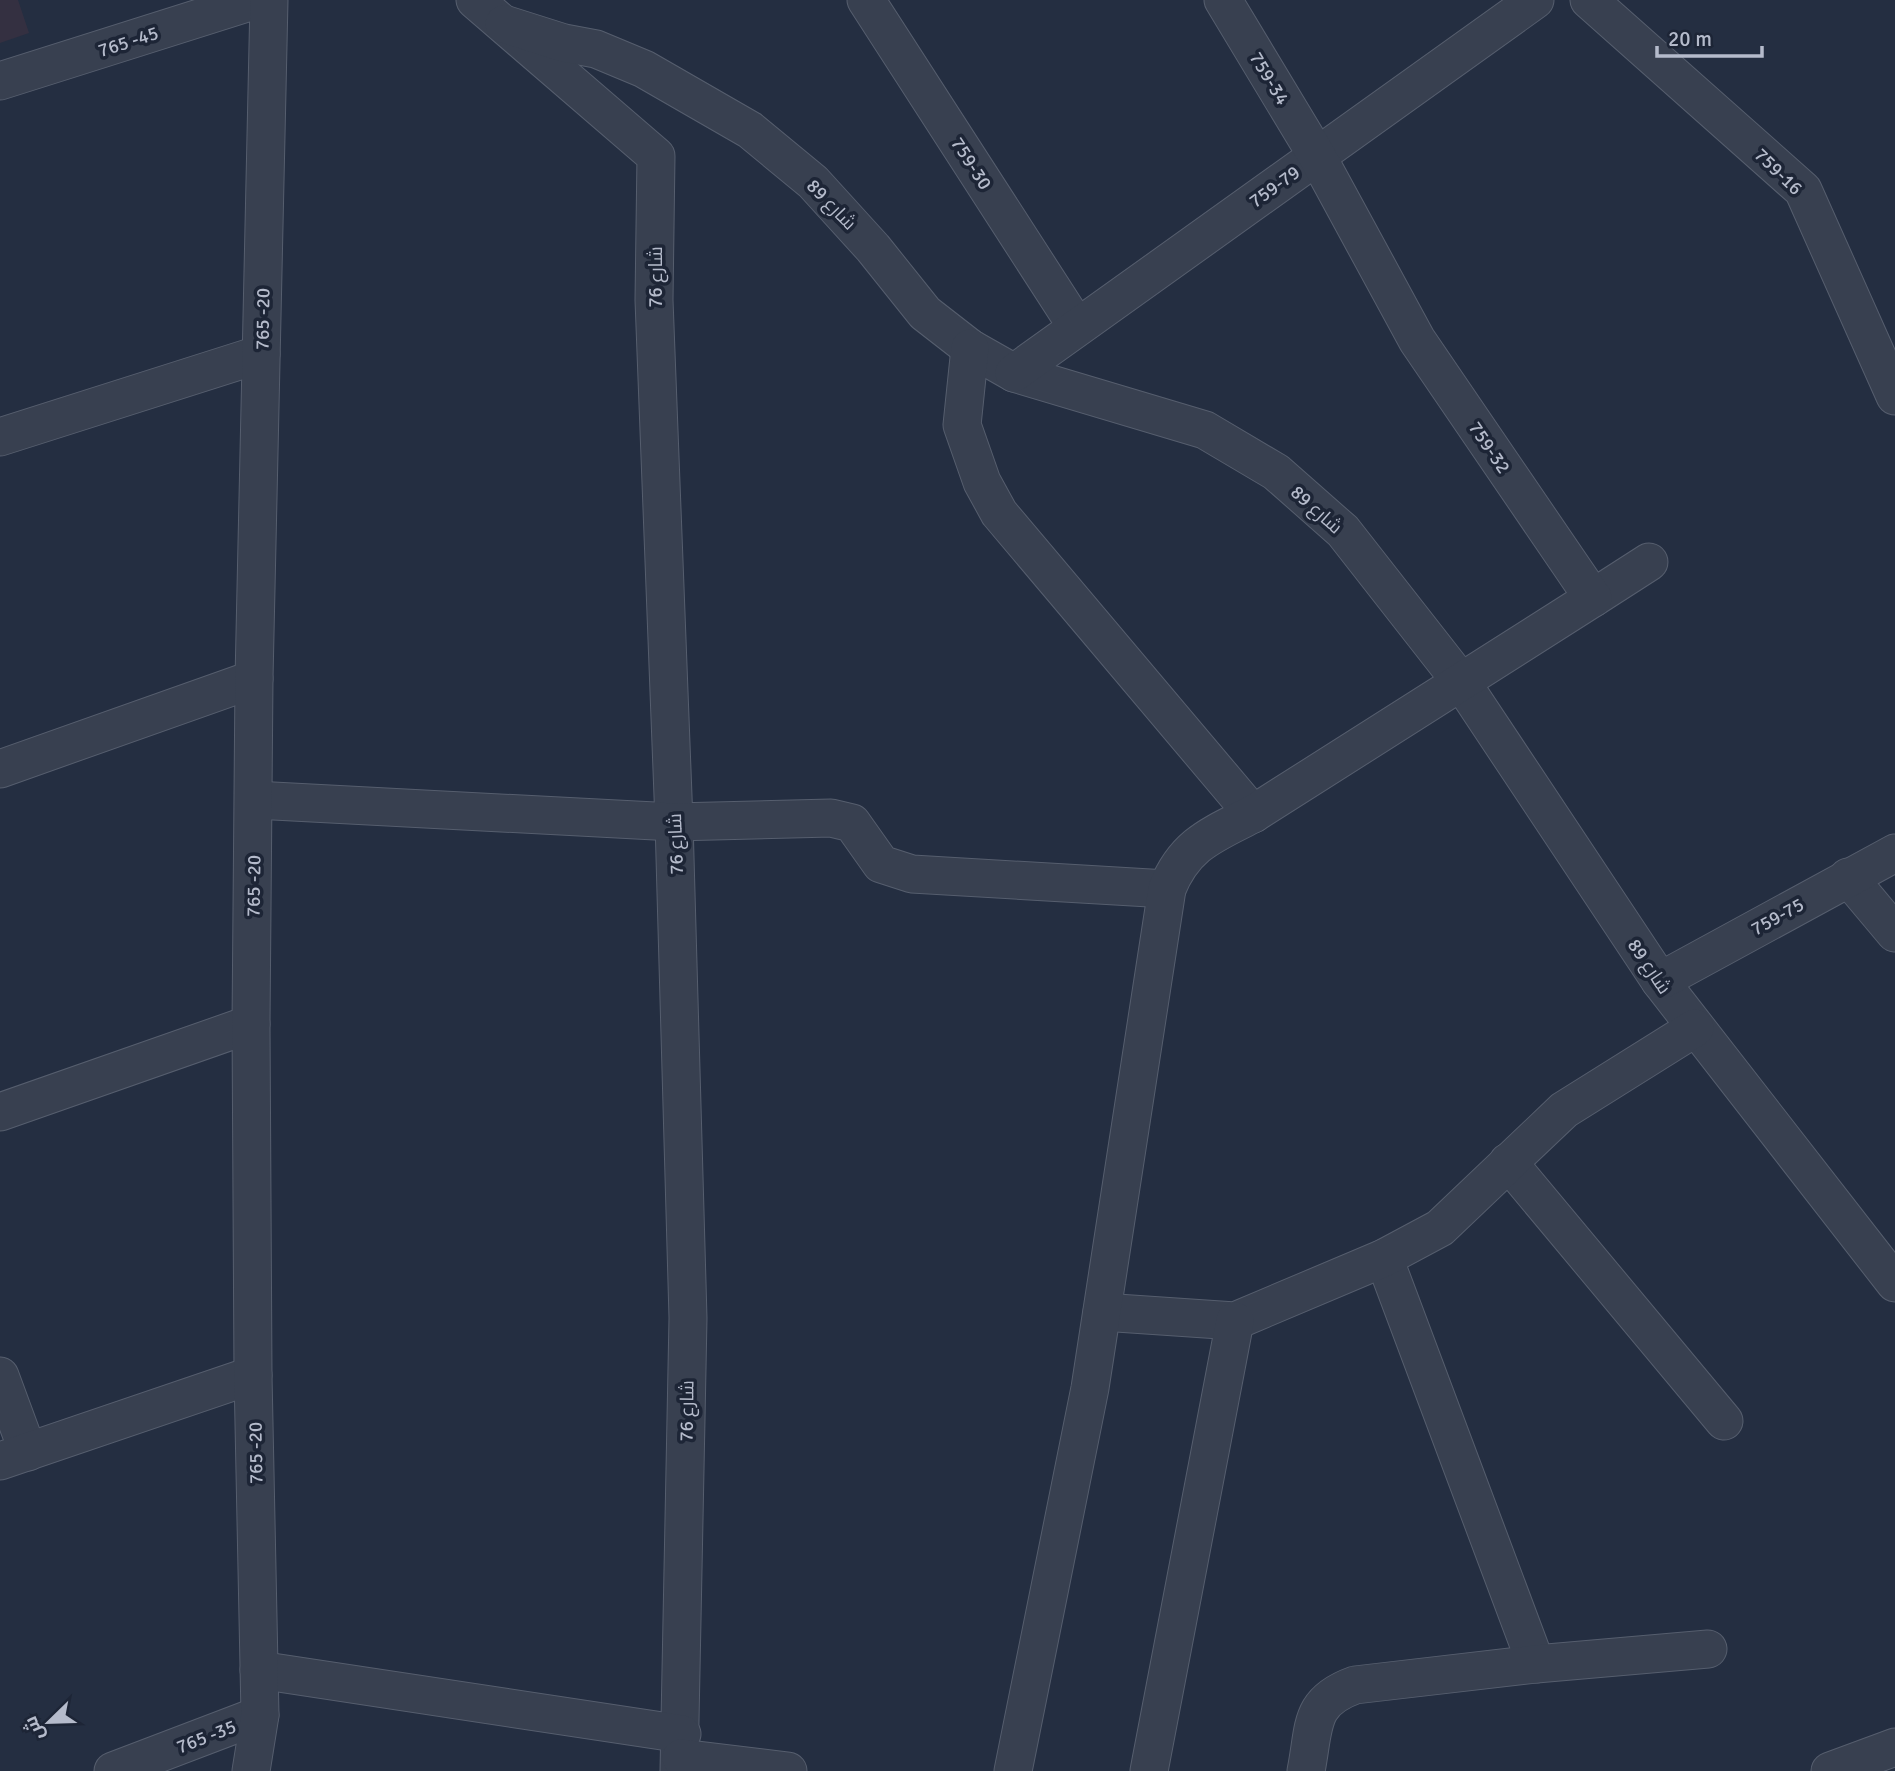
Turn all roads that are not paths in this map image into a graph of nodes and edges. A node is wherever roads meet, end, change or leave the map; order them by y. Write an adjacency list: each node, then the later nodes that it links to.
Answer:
1 (256, 0): 9 (street, 765 -45)
2 (269, 0): 13 (street, 765 -20)
3 (475, 0): 8 (street, شارع 76)
4 (866, 0): 11 (street, 759-30)
5 (1223, 0): 10 (street, 759-34)
6 (1535, 0): 10 (street, 759-79)
7 (1589, 0): 15 (street, 759-16)
8 (504, 24): 12 (street, شارع 89); 24 (street, شارع 76)
9 (0, 81)
10 (1317, 156): 11 (street, 759-79); 18 (street, 759-32)
11 (1077, 327): 14 (street, 759-79)
12 (970, 348): 14 (street, شارع 89); 23 (street)
13 (261, 354): 16 (street); 19 (street, 765 -20)
14 (1014, 373): 20 (street, شارع 89)
15 (1892, 378)
16 (0, 437)
17 (1649, 562): 18 (street)
18 (1593, 598): 20 (street)
19 (254, 679): 21 (street); 22 (street, 765 -20)
20 (1462, 683): 23 (street); 29 (street, شارع 89)
21 (0, 769)
22 (254, 800): 24 (street); 30 (street, 765 -20)
23 (1253, 814): 27 (street)
24 (674, 822): 27 (street); 47 (street, شارع 76)
25 (1895, 853): 26 (street, 759-75)
26 (1848, 877): 28 (street); 29 (street, 759-75)
27 (1167, 889): 36 (street)
28 (1895, 933)
29 (1660, 981): 31 (street, شارع 89)
30 (251, 1024): 32 (street); 39 (street, 765 -20)
31 (1695, 1028): 33 (street); 35 (street, شارع 89)
32 (0, 1111)
33 (1508, 1162): 34 (street); 40 (street)
34 (1384, 1258): 37 (street); 43 (street)
35 (1895, 1283)
36 (1102, 1312): 37 (street); 51 (street)
37 (1235, 1321): 52 (street)
38 (0, 1376): 41 (street)
39 (253, 1376): 41 (street); 44 (street, 765 -20)
40 (1724, 1421)
41 (14, 1457)
42 (1708, 1648): 43 (street)
43 (1536, 1664): 53 (street)
44 (259, 1670): 45 (street, 765 -20); 47 (street)
45 (260, 1715): 48 (street, 765 -35); 49 (street, 765 -20)
46 (1895, 1747): 54 (street)
47 (680, 1754): 50 (street)
48 (113, 1771)
49 (251, 1771)
50 (788, 1771)
51 (1013, 1771)
52 (1149, 1771)
53 (1306, 1771)
54 (1830, 1771)

